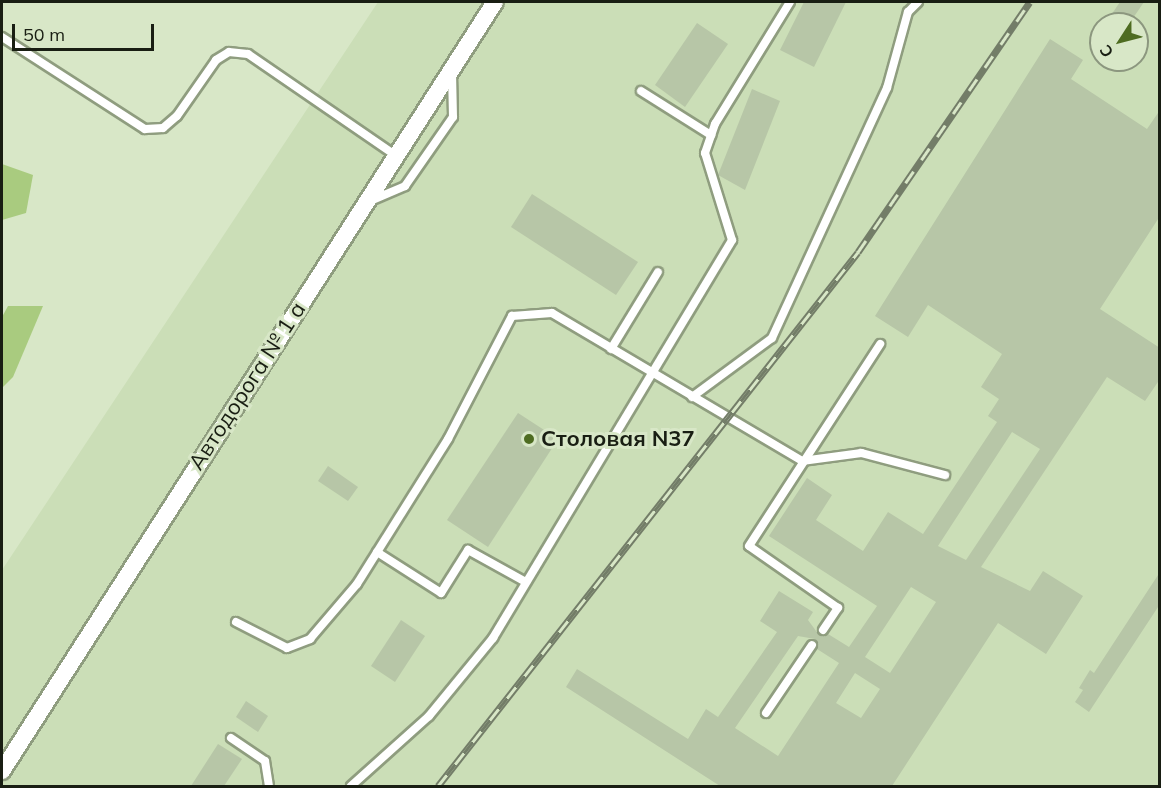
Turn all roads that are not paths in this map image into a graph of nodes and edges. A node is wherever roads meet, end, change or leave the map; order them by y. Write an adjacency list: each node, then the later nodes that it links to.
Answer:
1 (495, 2): 5 (street, Автодорога № 1 а)
2 (790, 2): 7 (lane)
3 (918, 2): 14 (lane)
4 (2, 37): 8 (lane)
5 (452, 68): 8 (street, Автодорога № 1 а); 9 (lane)
6 (641, 91): 7 (lane)
7 (711, 135): 13 (lane)
8 (395, 155): 9 (street, Автодорога № 1 а)
9 (364, 204): 24 (street, Автодорога № 1 а)
10 (658, 272): 12 (lane)
11 (880, 344): 15 (lane)
12 (611, 349): 13 (lane); 17 (lane)
13 (654, 374): 14 (lane); 18 (lane)
14 (692, 397): 15 (lane)
15 (802, 461): 16 (lane); 20 (lane)
16 (945, 475)
17 (377, 552): 18 (lane); 19 (lane)
18 (526, 582): 26 (lane)
19 (236, 622)
20 (823, 630)
21 (812, 645): 22 (lane)
22 (766, 713)
23 (231, 738): 25 (lane)
24 (2, 771)
25 (269, 786)
26 (351, 786)

